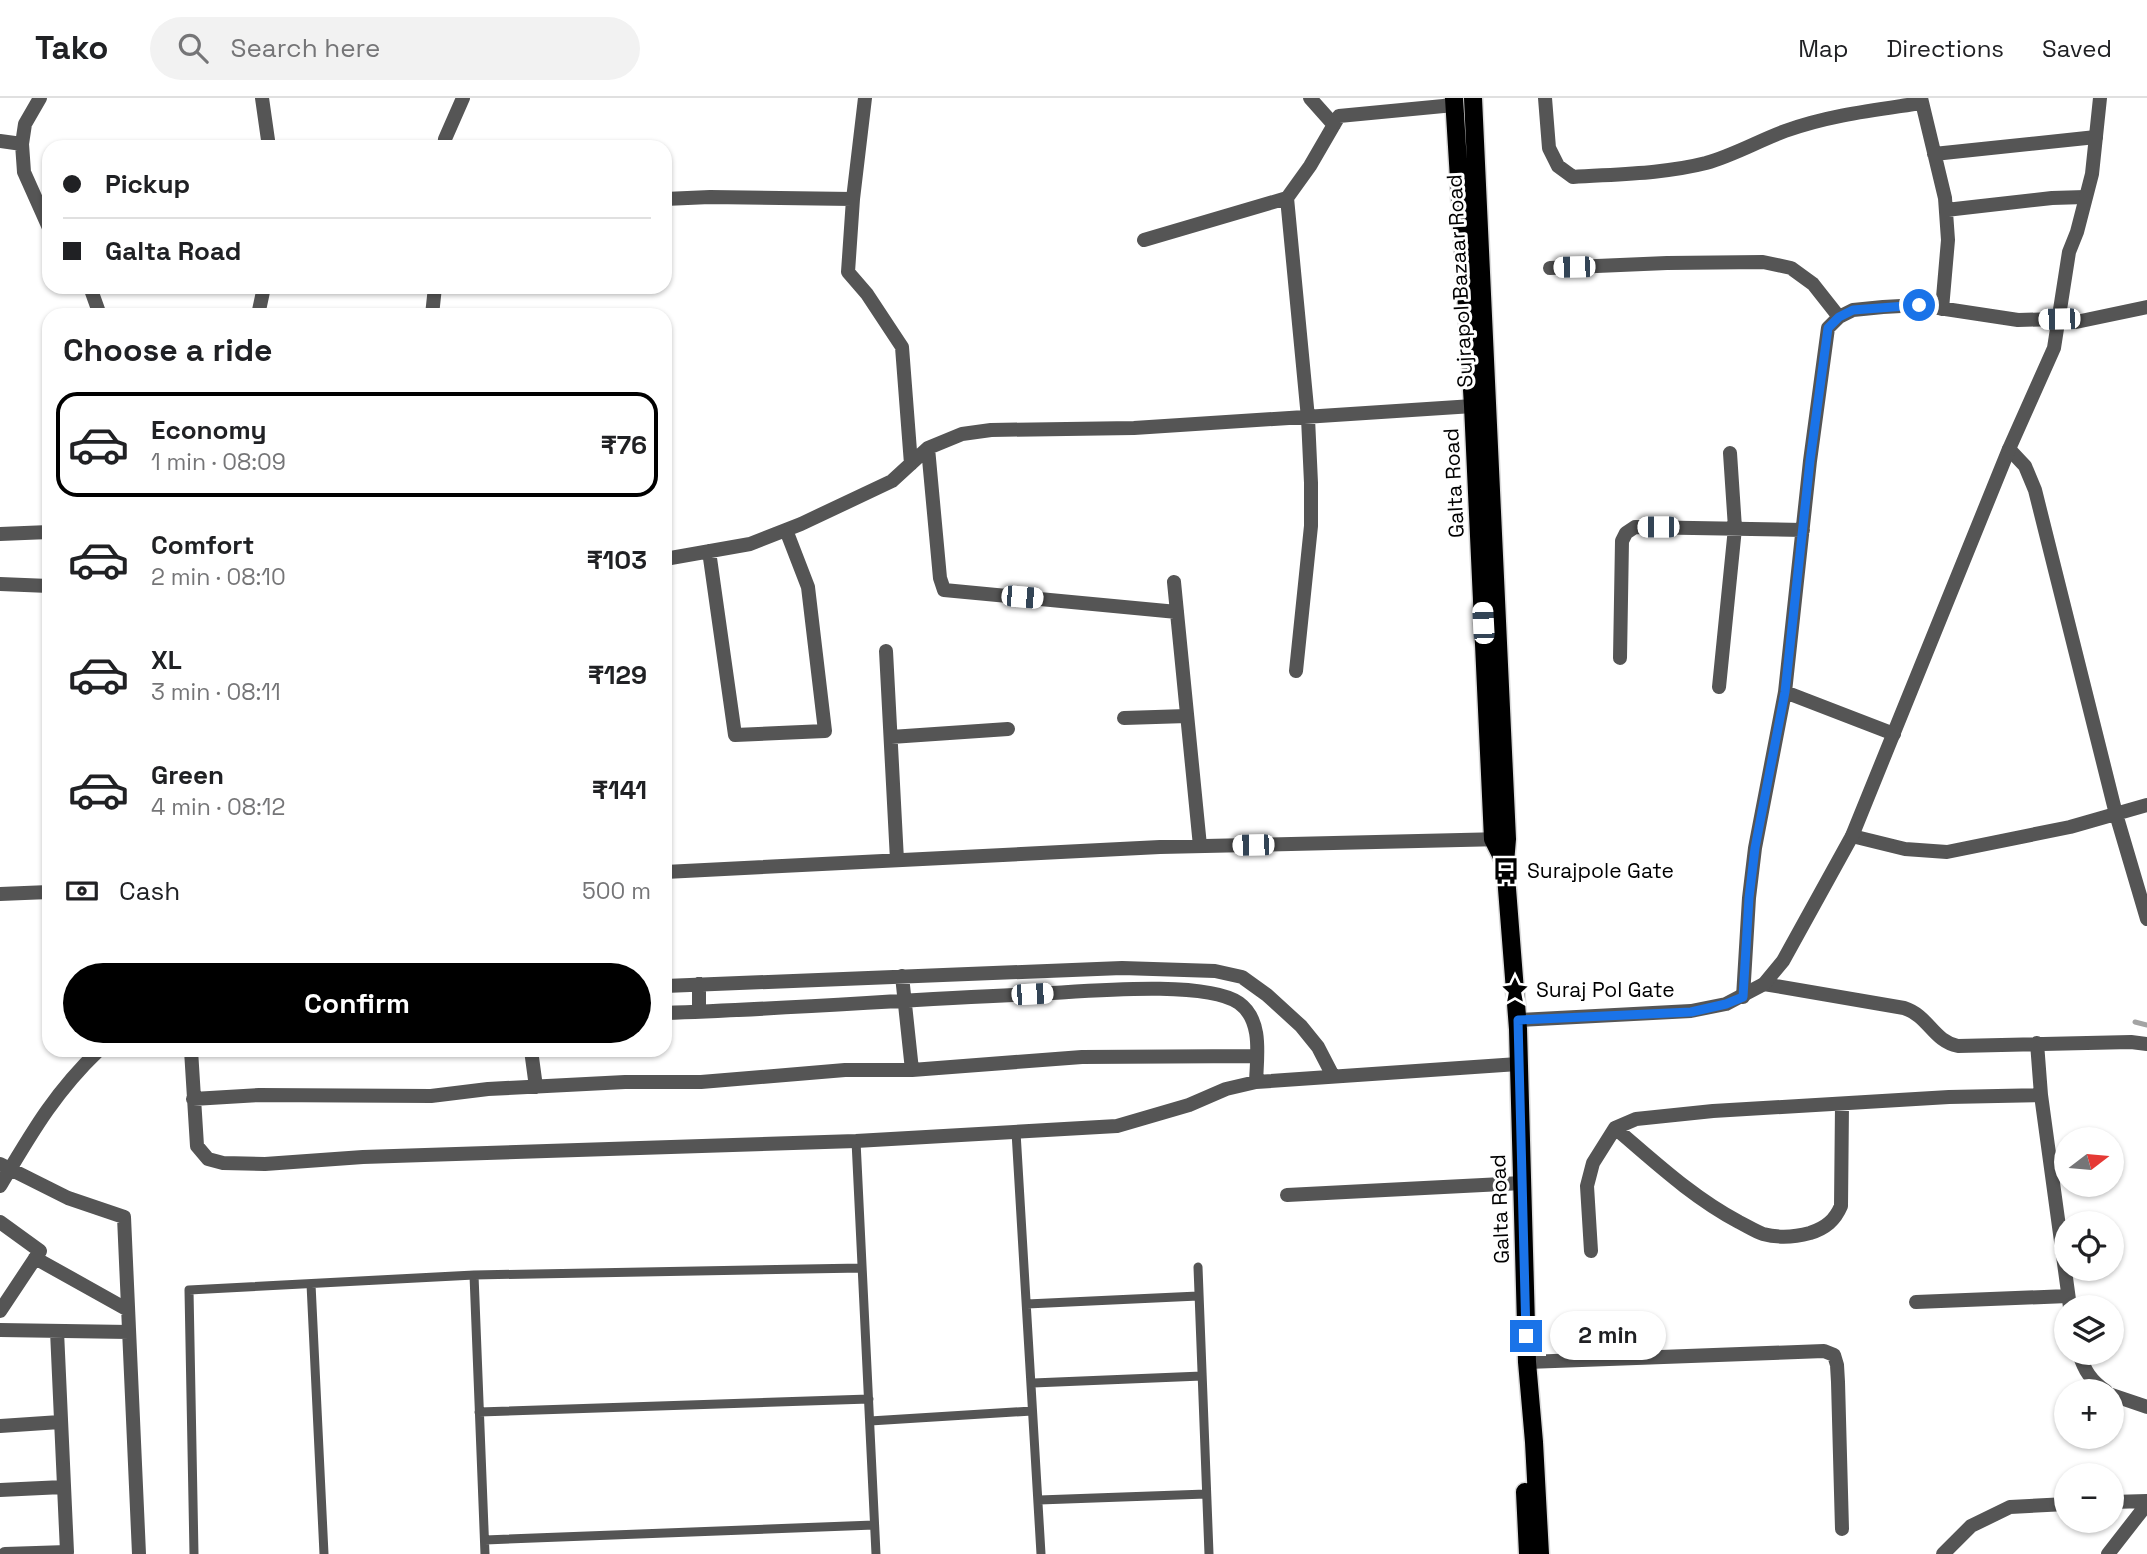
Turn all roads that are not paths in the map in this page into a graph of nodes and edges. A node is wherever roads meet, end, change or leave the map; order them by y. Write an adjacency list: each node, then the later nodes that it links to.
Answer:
1 (40, 98): 16 (street)
2 (262, 98): 13 (street)
3 (463, 98): 14 (street)
4 (865, 98): 21 (street)
5 (1310, 98): 11 (street)
6 (1474, 98): 60 (main road, Sujrapol Bazaar Road)
7 (1545, 98): 10 (street)
8 (2100, 98): 12 (street)
9 (1454, 101): 11 (street); 30 (main road, Galta Road)
10 (1921, 101): 17 (street)
11 (1334, 125): 19 (street)
12 (2096, 138): 17 (street); 18 (street)
13 (268, 140)
14 (445, 140)
15 (0, 141): 16 (street)
16 (22, 144): 22 (street)
17 (1934, 154): 23 (street)
18 (2085, 197): 23 (street); 29 (street)
19 (1287, 198): 24 (street); 31 (street)
20 (672, 199): 21 (street)
21 (853, 199): 35 (street)
22 (42, 203)
23 (1946, 210): 27 (street)
24 (1144, 240)
25 (1549, 268): 28 (street)
26 (2147, 307): 29 (street)
27 (1942, 309): 28 (street); 29 (street)
28 (1839, 317): 38 (street)
29 (2059, 319): 33 (street)
30 (1473, 407): 31 (street); 60 (main road, Galta Road)
31 (1308, 418): 32 (street); 49 (street)
32 (928, 448): 35 (street); 46 (street)
33 (2009, 449): 55 (street); 58 (street)
34 (1730, 453): 36 (street)
35 (911, 464): 37 (street)
36 (1735, 528): 38 (street); 48 (street); 50 (street)
37 (786, 530): 41 (street); 41 (street)
38 (1803, 530): 51 (street)
39 (42, 532): 40 (street)
40 (0, 534)
41 (709, 551): 42 (street)
42 (672, 558)
43 (1174, 582): 46 (street)
44 (0, 584): 45 (street)
45 (42, 586)
46 (1177, 612): 52 (street)
47 (886, 651): 56 (street)
48 (1620, 658)
49 (1296, 671)
50 (1719, 687)
51 (1785, 692): 55 (street); 71 (street)
52 (1187, 716): 53 (street); 61 (street)
53 (1124, 718)
54 (1009, 729): 56 (street)
55 (1894, 734): 59 (street)
56 (891, 737): 62 (street)
57 (2147, 805): 58 (street)
58 (2116, 814): 59 (street); 66 (street)
59 (1852, 836): 68 (street)
60 (1500, 839): 61 (street); 75 (main road, Galta Road)
61 (1200, 846): 62 (street)
62 (897, 860): 63 (street)
63 (672, 872)
64 (42, 892): 65 (street)
65 (0, 894)
66 (2147, 919)
67 (1123, 979): 70 (street); 70 (street); 73 (street); 73 (street)
68 (1764, 984): 71 (street); 76 (street)
69 (672, 988): 72 (street)
70 (903, 988): 72 (street); 72 (street); 83 (street)
71 (1743, 997): 75 (street)
72 (699, 998): 74 (street)
73 (1259, 1006): 78 (street); 84 (street)
74 (672, 1010)
75 (1518, 1020): 82 (main road, Galta Road)
76 (2037, 1043): 77 (street); 87 (street)
77 (2147, 1044)
78 (1257, 1056): 83 (street); 85 (street)
79 (92, 1057): 93 (street)
80 (191, 1057): 88 (street)
81 (532, 1057): 86 (street)
82 (1518, 1064): 84 (street); 94 (main road, Galta Road)
83 (912, 1070): 86 (street)
84 (1333, 1076): 85 (street)
85 (1256, 1082): 91 (street)
86 (536, 1087): 88 (street)
87 (2040, 1095): 89 (street); 104 (street)
88 (192, 1098): 92 (street)
89 (1842, 1105): 90 (street); 90 (street)
90 (1615, 1128): 98 (street)
91 (1016, 1132): 92 (street); 108 (lane)
92 (856, 1141): 101 (lane)
93 (6, 1166): 95 (street); 109 (street)
94 (1522, 1183): 96 (street); 114 (main road, Galta Road)
95 (0, 1186)
96 (1287, 1195)
97 (0, 1222): 99 (street)
98 (1591, 1251)
99 (35, 1258): 109 (street); 110 (street)
100 (1198, 1267): 105 (lane)
101 (862, 1268): 102 (lane); 117 (lane)
102 (474, 1275): 103 (lane); 122 (lane)
103 (311, 1284): 138 (lane); 139 (lane)
104 (2068, 1295)
105 (1198, 1296): 108 (lane); 115 (lane)
106 (2054, 1301): 107 (street)
107 (1916, 1302)
108 (1027, 1304): 116 (lane)
109 (128, 1310): 113 (street)
110 (0, 1311)
111 (0, 1330): 112 (street)
112 (57, 1331): 113 (street); 124 (street)
113 (129, 1332): 137 (street)
114 (1527, 1362): 119 (main road, Galta Road); 134 (street)
115 (1202, 1376): 116 (lane); 128 (lane)
116 (1033, 1383): 121 (lane)
117 (869, 1399): 122 (lane); 123 (lane)
118 (2124, 1399): 120 (street)
119 (1529, 1401): 144 (main road); 145 (main road, Galta Road)
120 (2147, 1407)
121 (1032, 1410): 123 (lane); 129 (lane)
122 (479, 1412): 135 (lane)
123 (870, 1421): 133 (lane)
124 (60, 1422): 125 (street); 126 (street)
125 (0, 1426)
126 (63, 1487): 127 (street); 136 (street)
127 (0, 1490)
128 (1206, 1494): 129 (lane); 143 (lane)
129 (1040, 1500): 142 (lane)
130 (2147, 1502): 131 (street); 147 (street)
131 (2124, 1503)
132 (2054, 1505): 146 (street)
133 (874, 1525): 135 (lane); 141 (lane)
134 (1842, 1529)
135 (485, 1540): 140 (lane)
136 (5, 1554)
137 (139, 1554)
138 (194, 1554)
139 (324, 1554)
140 (485, 1554)
141 (876, 1554)
142 (1041, 1554)
143 (1209, 1554)
144 (1528, 1554)
145 (1540, 1554)
146 (1942, 1554)
147 (2108, 1554)

